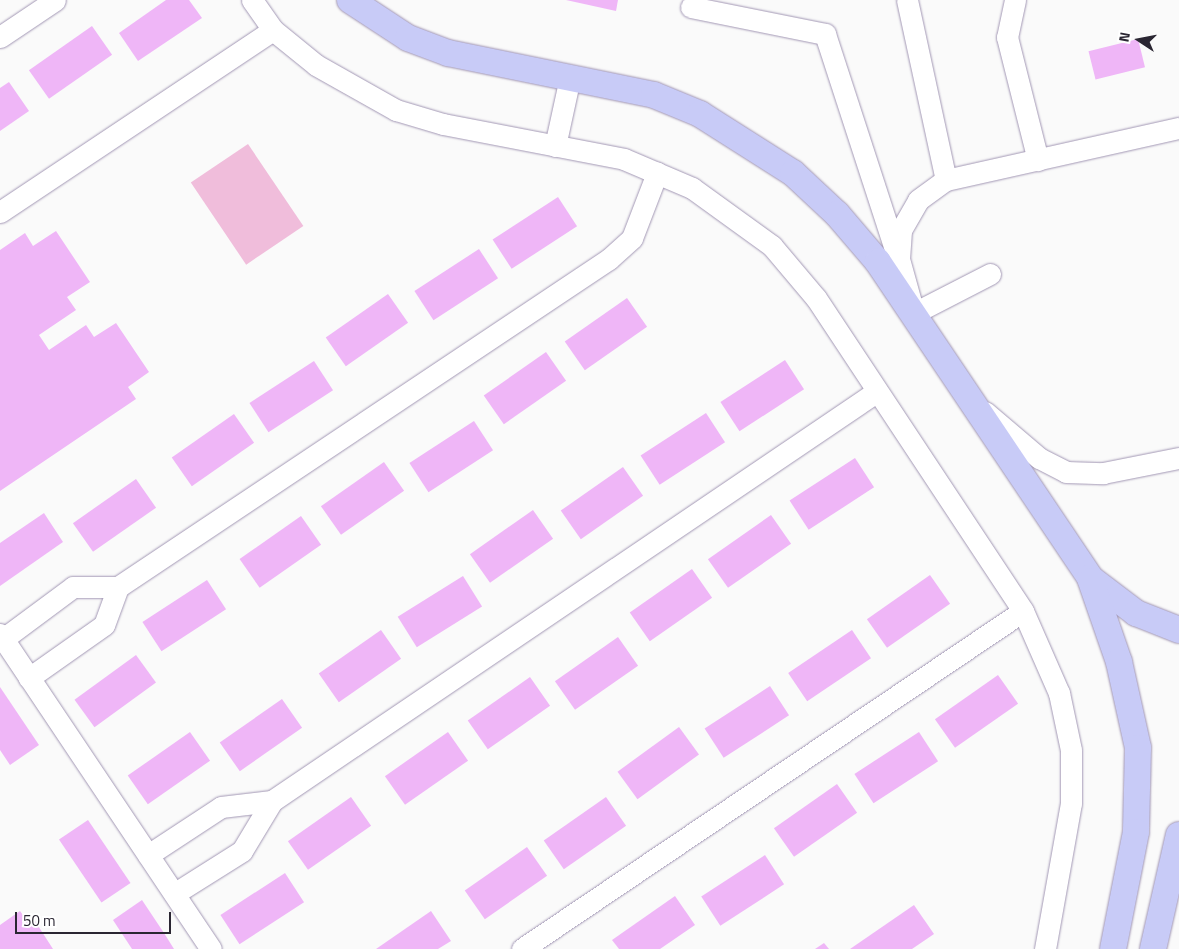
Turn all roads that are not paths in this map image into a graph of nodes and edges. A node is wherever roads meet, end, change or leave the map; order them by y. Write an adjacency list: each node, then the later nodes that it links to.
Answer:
1 (55, 0): 8 (street)
2 (252, 0): 7 (street)
3 (350, 0): 9 (main road)
4 (907, 0): 14 (street)
5 (1015, 0): 12 (street)
6 (692, 7): 16 (street)
7 (273, 30): 11 (street); 15 (street)
8 (0, 37)
9 (570, 77): 11 (street); 18 (main road)
10 (1179, 128): 12 (street)
11 (556, 146): 13 (street)
12 (1038, 160): 14 (street)
13 (657, 173): 19 (street); 23 (street)
14 (946, 180): 16 (street)
15 (0, 212)
16 (899, 259): 18 (street)
17 (990, 274): 18 (street)
18 (914, 313): 20 (main road)
19 (876, 392): 24 (street); 28 (street)
20 (968, 397): 21 (street); 22 (main road)
21 (1179, 458)
22 (1090, 578): 25 (main road); 35 (main road)
23 (118, 587): 26 (street); 27 (street)
24 (1023, 611): 33 (street); 34 (street)
25 (1179, 630)
26 (2, 636): 27 (street)
27 (29, 678): 30 (street)
28 (272, 802): 30 (street); 31 (street)
29 (1179, 836): 36 (main road)
30 (148, 854): 31 (street)
31 (174, 894): 32 (street)
32 (211, 949)
33 (522, 949)
34 (1045, 949)
35 (1113, 949)
36 (1153, 949)

